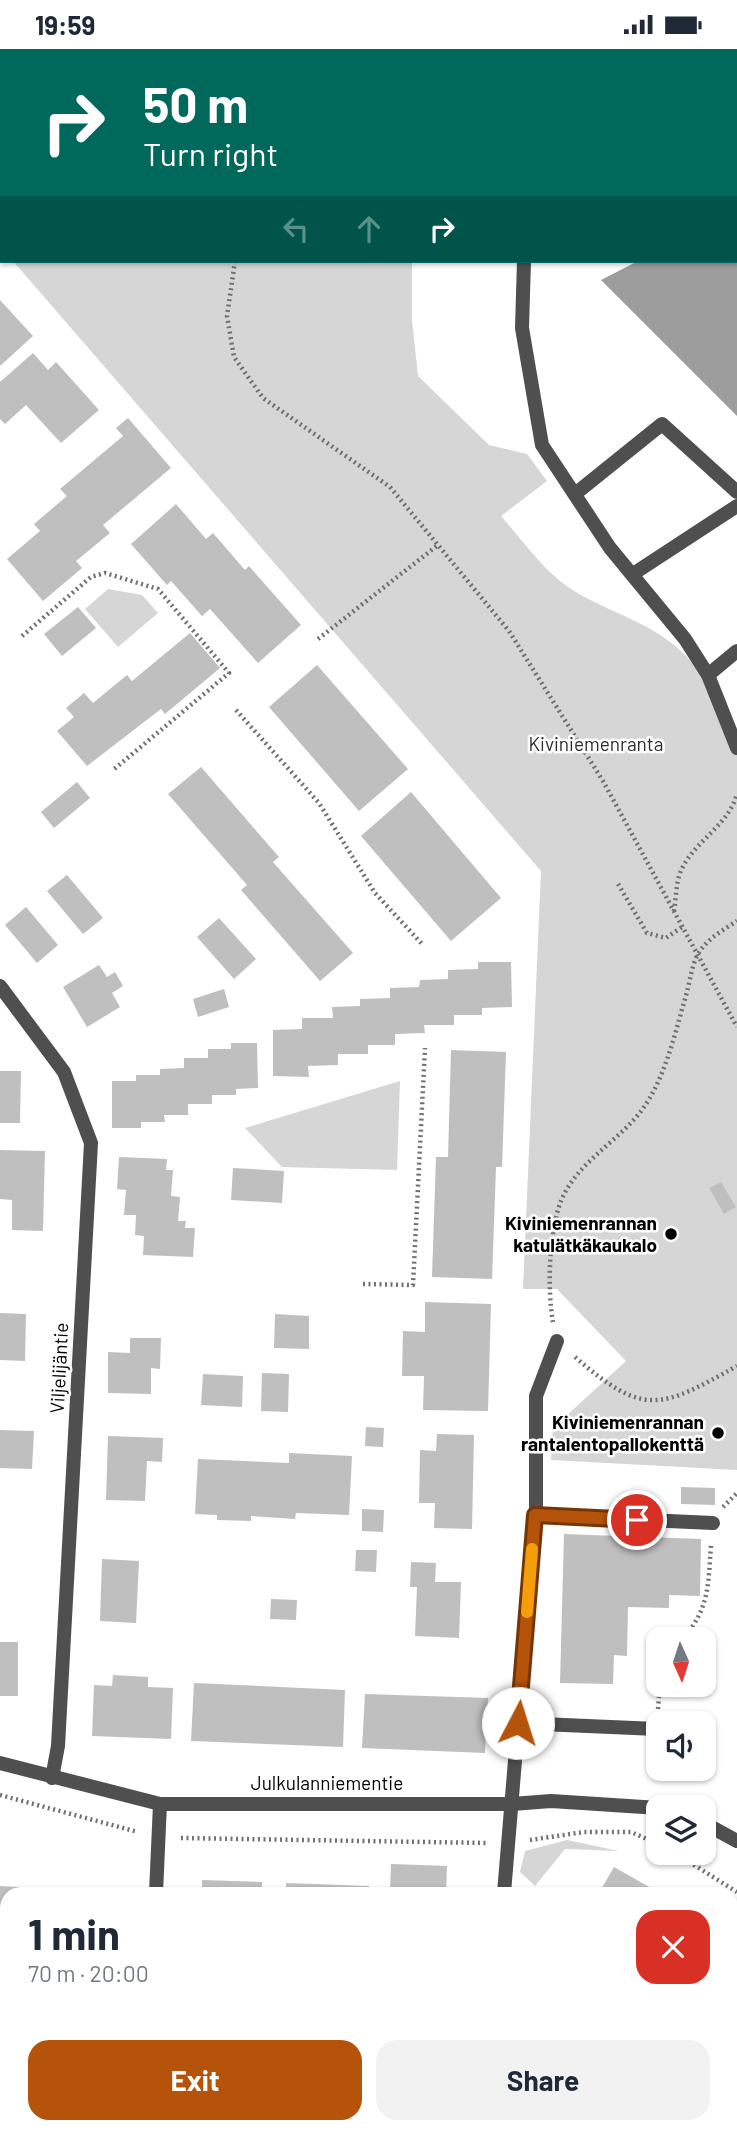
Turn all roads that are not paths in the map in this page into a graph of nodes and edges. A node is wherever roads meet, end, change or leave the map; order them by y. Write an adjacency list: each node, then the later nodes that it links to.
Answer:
1 (524, 263): 3 (street)
2 (737, 492): 3 (street)
3 (575, 494): 5 (street)
4 (737, 506): 5 (street)
5 (633, 574): 7 (street)
6 (737, 651): 7 (street)
7 (708, 675): 8 (street)
8 (737, 748)
9 (0, 986): 16 (street, Viljelijäntie)
10 (557, 1341): 11 (street)
11 (535, 1515): 12 (street); 13 (street)
12 (713, 1523)
13 (518, 1723): 14 (street); 18 (street)
14 (646, 1729)
15 (0, 1763): 16 (street, Julkulanniementie)
16 (52, 1778): 17 (street, Julkulanniementie)
17 (160, 1804): 18 (street, Julkulanniementie); 22 (street)
18 (512, 1804): 19 (street, Julkulanniementie); 23 (street)
19 (646, 1807)
20 (716, 1830): 21 (street)
21 (737, 1841)
22 (156, 1887)
23 (504, 1887)

